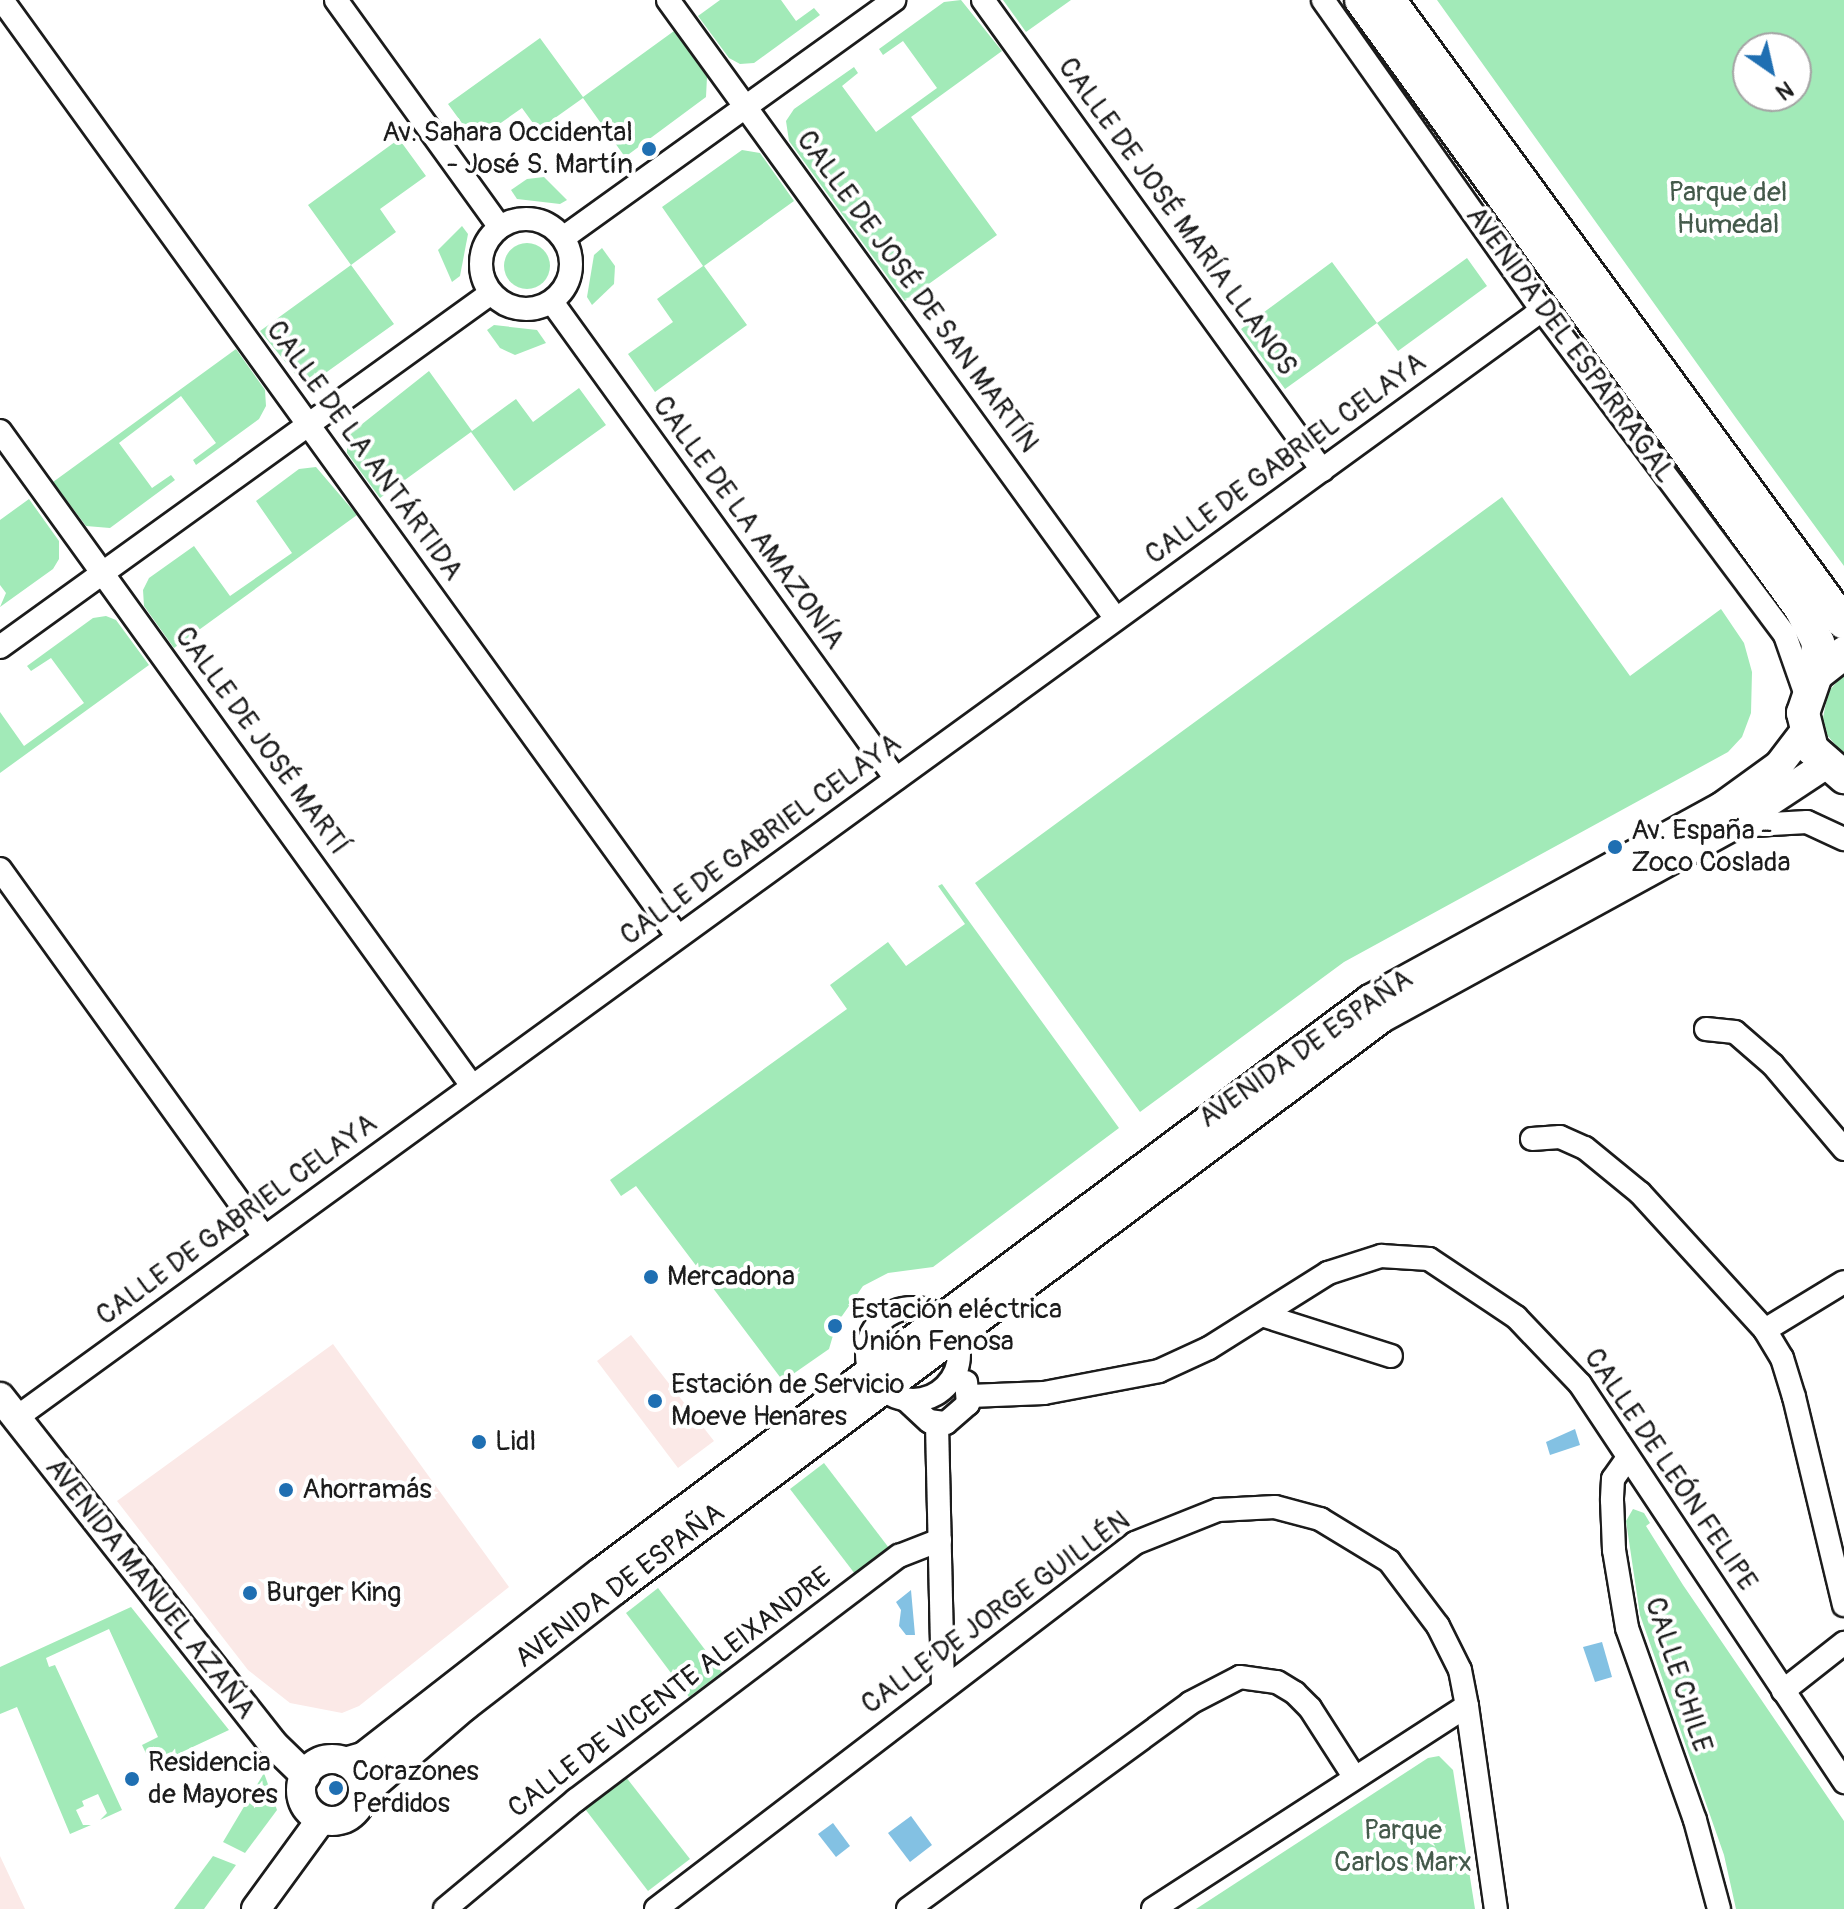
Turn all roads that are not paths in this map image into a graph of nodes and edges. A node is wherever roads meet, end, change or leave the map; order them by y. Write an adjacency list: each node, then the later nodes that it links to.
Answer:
1 (2, 0): 15 (street, CALLE DE LA ANTÁRTIDA)
2 (336, 0): 10 (street)
3 (668, 0): 9 (street, CALLE DE JOSÉ DE SAN MARTÍN)
4 (894, 0): 9 (street)
5 (983, 0): 17 (street, CALLE DE JOSÉ MARÍA LLANOS)
6 (1323, 0): 14 (street, AVENIDA DEL ESPARRAGAL)
7 (1361, 0): 23 (main road, AVENIDA DEL ESPARRAGAL)
8 (1389, 0): 20 (main road, AVENIDA DEL ESPARRAGAL)
9 (745, 106): 11 (street); 19 (street, CALLE DE JOSÉ DE SAN MARTÍN)
10 (500, 227): 11 (street); 12 (street)
11 (563, 238): 13 (street)
12 (491, 293): 13 (street); 15 (street)
13 (552, 302): 26 (street, CALLE DE LA AMAZONÍA)
14 (1542, 310): 17 (street, CALLE DE GABRIEL CELAYA); 23 (street, AVENIDA DEL ESPARRAGAL)
15 (307, 423): 18 (street); 30 (street, CALLE DE LA ANTÁRTIDA)
16 (0, 431): 18 (street, CALLE DE JOSÉ MARTÍ)
17 (1322, 470): 19 (street, CALLE DE GABRIEL CELAYA)
18 (102, 572): 21 (street); 32 (street, CALLE DE JOSÉ MARTÍ)
19 (1116, 619): 26 (street, CALLE DE GABRIEL CELAYA)
20 (1844, 623)
21 (0, 647)
22 (1844, 653): 23 (main road)
23 (1811, 685): 24 (main road)
24 (1805, 731): 25 (main road); 39 (street, AVENIDA DE ESPAÑA)
25 (1836, 777): 27 (street, AVENIDA DE ESPAÑA)
26 (896, 779): 30 (street, CALLE DE GABRIEL CELAYA)
27 (1731, 827): 28 (street, AVENIDA DE ESPAÑA); 39 (street, AVENIDA DE ESPAÑA)
28 (1844, 839)
29 (0, 869): 35 (street)
30 (678, 937): 32 (street, CALLE DE GABRIEL CELAYA)
31 (1706, 1029): 34 (street)
32 (472, 1086): 35 (street, CALLE DE GABRIEL CELAYA)
33 (1532, 1139): 38 (street)
34 (1844, 1149)
35 (264, 1237): 43 (street, CALLE DE GABRIEL CELAYA)
36 (1844, 1282): 38 (street)
37 (1265, 1316): 40 (street); 42 (street, CALLE DE LEÓN FELIPE); 45 (street, CALLE DE LEÓN FELIPE)
38 (1765, 1330): 47 (street)
39 (952, 1337): 41 (street, AVENIDA DE ESPAÑA); 41 (street); 42 (street)
40 (1391, 1356)
41 (886, 1386): 44 (street); 52 (street, AVENIDA DE ESPAÑA); 56 (street, AVENIDA DE ESPAÑA)
42 (970, 1396): 44 (street)
43 (8, 1408): 53 (street, AVENIDA MANUEL AZAÑA)
44 (937, 1424): 46 (street)
45 (1627, 1459): 50 (street, CALLE DE LEÓN FELIPE); 64 (street, CALLE CHILE)
46 (940, 1540): 49 (street); 59 (street, CALLE DE VICENTE ALEIXANDRE)
47 (1844, 1605)
48 (1844, 1643): 50 (street)
49 (943, 1685): 51 (street, CALLE DE JORGE GUILLÉN); 60 (street, CALLE DE JORGE GUILLÉN)
50 (1783, 1691): 54 (street, CALLE DE LEÓN FELIPE)
51 (1467, 1706): 55 (street); 63 (street, CALLE DE JORGE GUILLÉN)
52 (345, 1762): 53 (street); 56 (street)
53 (306, 1776): 57 (street)
54 (1842, 1777)
55 (1355, 1778): 61 (street); 62 (street)
56 (365, 1792): 57 (street)
57 (321, 1820): 58 (street)
58 (256, 1909)
59 (445, 1909)
60 (656, 1909)
61 (908, 1909)
62 (1153, 1909)
63 (1496, 1909)
64 (1719, 1909)

